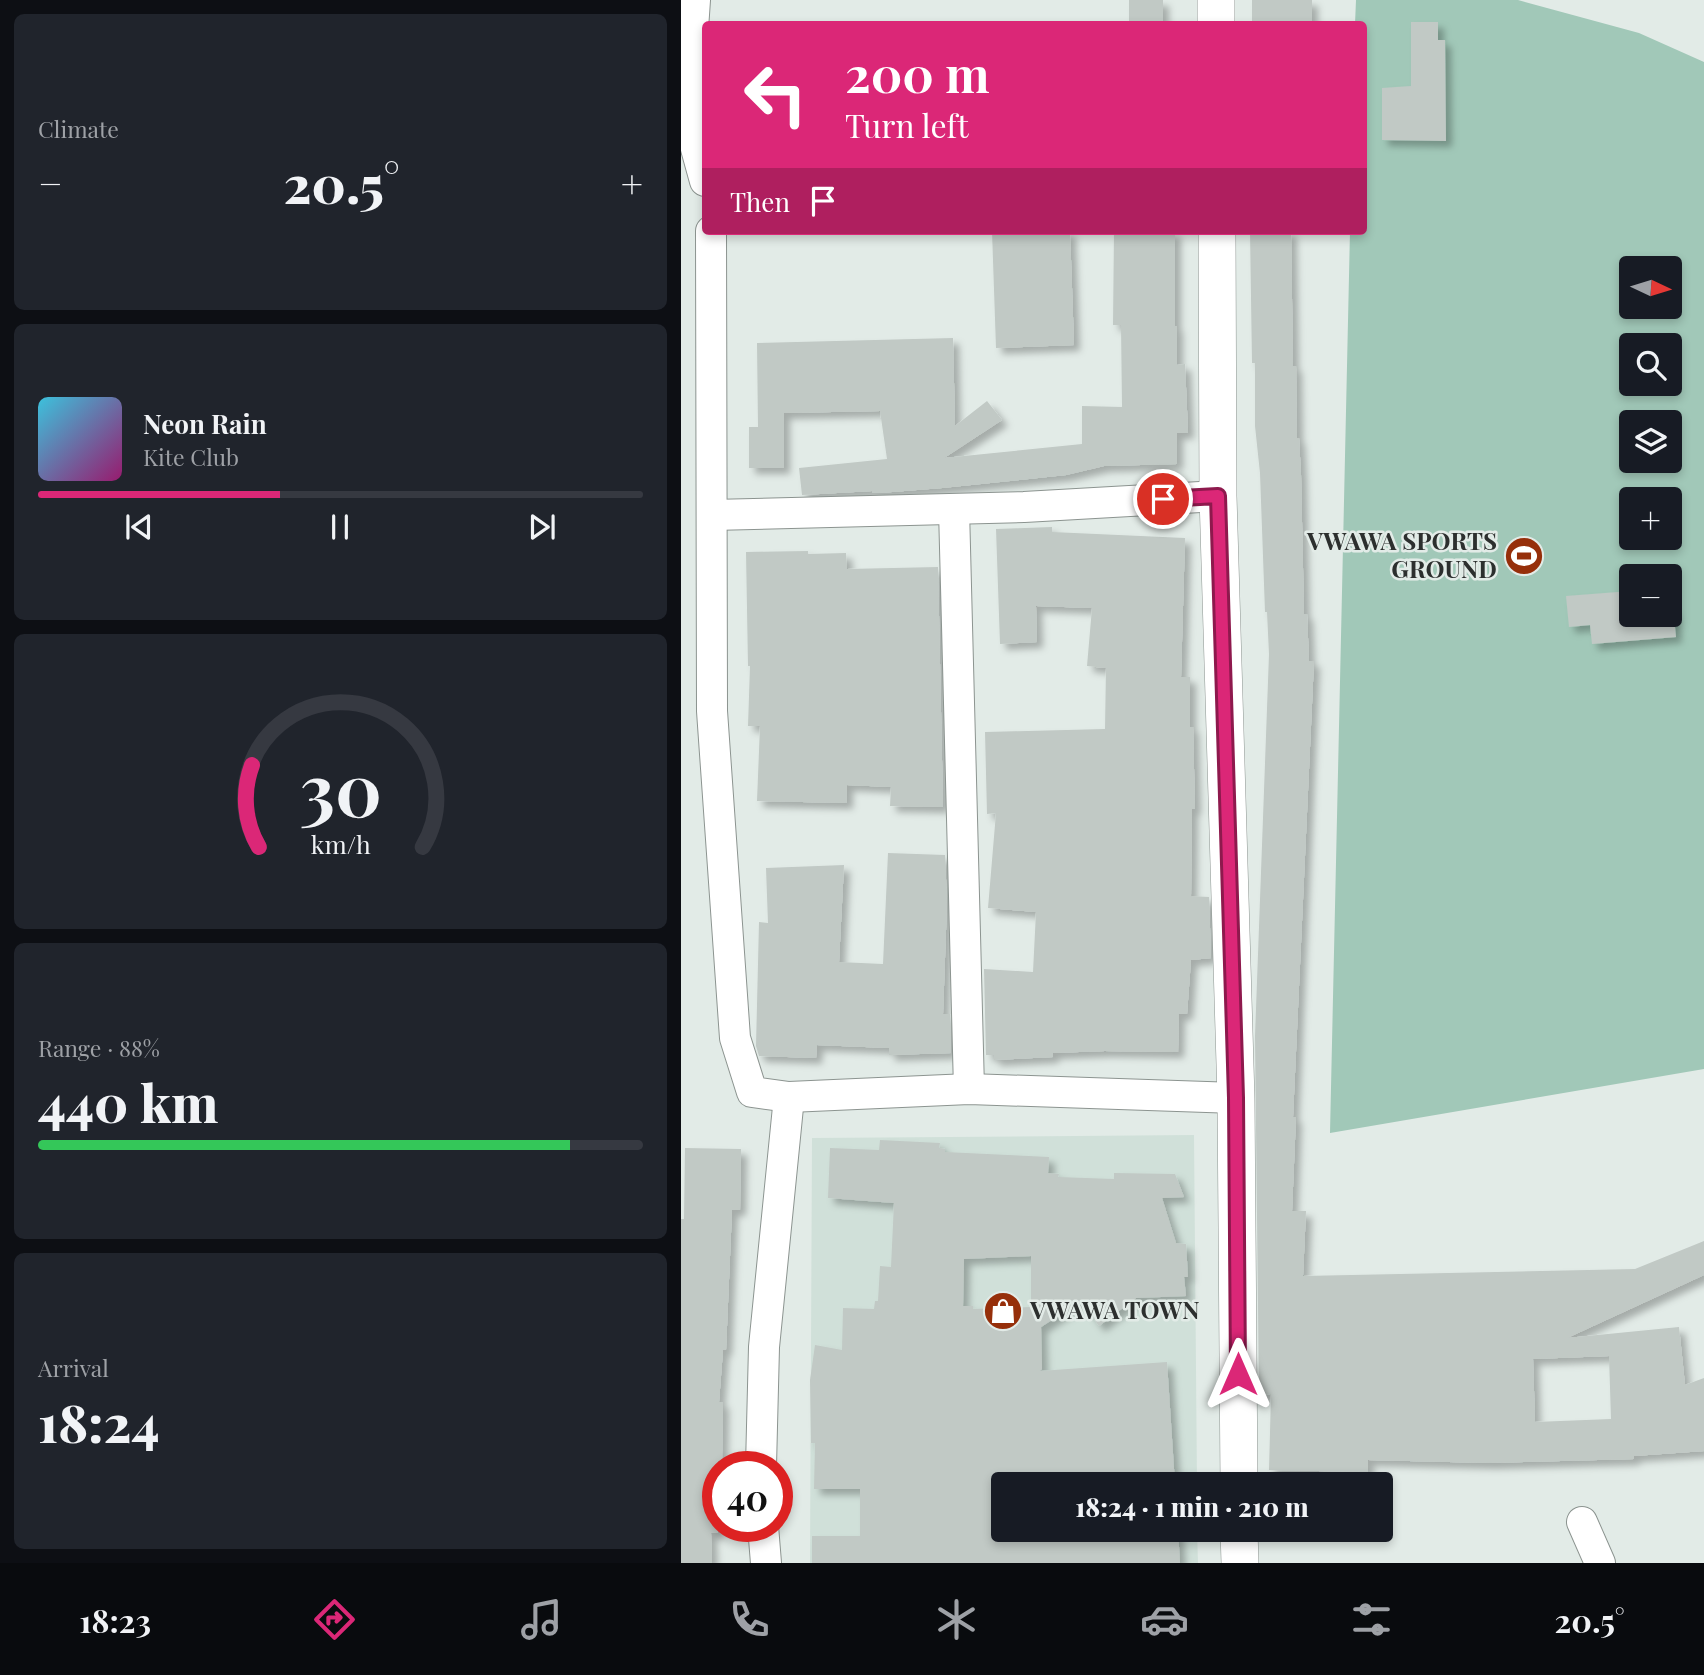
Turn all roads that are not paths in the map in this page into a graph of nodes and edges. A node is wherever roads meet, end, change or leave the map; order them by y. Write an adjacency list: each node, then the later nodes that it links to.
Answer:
1 (695, 0): 4 (street)
2 (1216, 0): 3 (street)
3 (1216, 21)
4 (684, 115): 5 (street)
5 (702, 172)
6 (711, 235): 10 (street)
7 (1217, 235): 8 (street)
8 (1218, 496): 9 (street); 13 (street)
9 (954, 509): 10 (street); 11 (street)
10 (712, 515): 12 (street)
11 (969, 1089): 12 (street); 13 (street)
12 (789, 1097): 14 (street)
13 (1236, 1098): 15 (street)
14 (761, 1451)
15 (1239, 1472)
16 (1582, 1522): 21 (street)
17 (764, 1542): 19 (street)
18 (1239, 1542): 20 (street)
19 (766, 1563)
20 (1240, 1563)
21 (1600, 1563)

